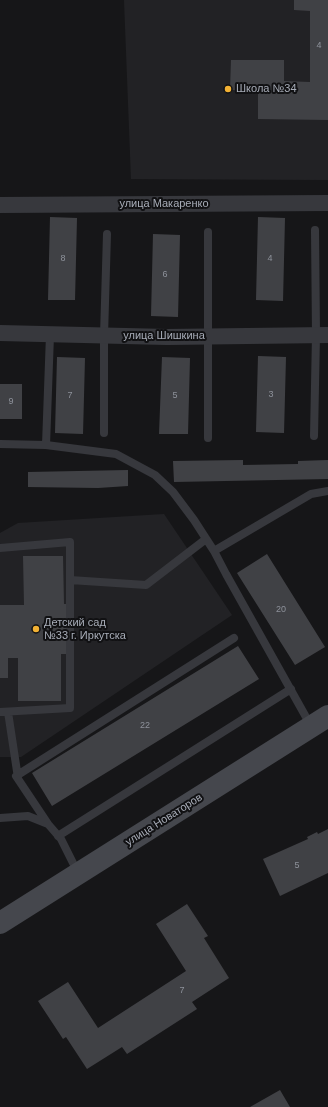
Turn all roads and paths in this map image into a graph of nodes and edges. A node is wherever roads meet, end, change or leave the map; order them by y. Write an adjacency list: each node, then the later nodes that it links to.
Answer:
1 (328, 203): 2 (street, улица Макаренко)
2 (0, 205)
3 (315, 230): 8 (lane)
4 (208, 232): 10 (lane)
5 (107, 234): 9 (lane)
6 (0, 334): 7 (street, улица Шишкина)
7 (50, 335): 9 (street, улица Шишкина); 15 (lane)
8 (322, 335): 10 (street, улица Шишкина); 12 (lane)
9 (104, 336): 10 (street, улица Шишкина); 11 (lane)
10 (208, 337): 13 (lane)
11 (104, 433)
12 (314, 436)
13 (208, 438)
14 (0, 444): 15 (lane)
15 (46, 446): 17 (lane)
16 (328, 491): 19 (lane)
17 (206, 539): 19 (lane); 20 (lane)
18 (0, 548): 20 (lane)
19 (214, 552): 22 (lane)
20 (70, 580): 23 (lane)
21 (234, 638): 25 (lane)
22 (291, 689): 24 (lane); 28 (lane)
23 (4, 712): 25 (lane)
24 (320, 721): 29 (main road, улица Новаторов)
25 (18, 778): 27 (lane)
26 (0, 818): 27 (lane)
27 (48, 824): 28 (lane)
28 (58, 836): 29 (lane)
29 (79, 874): 30 (main road, улица Новаторов)
30 (0, 923)

